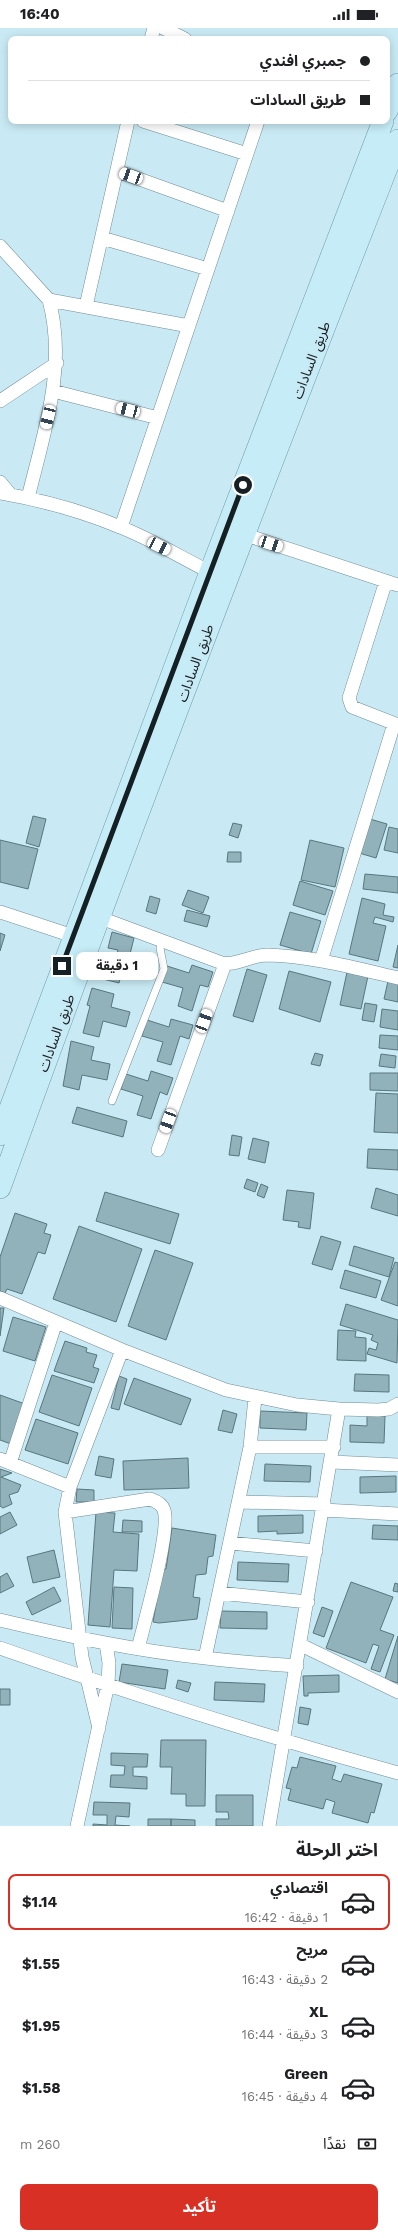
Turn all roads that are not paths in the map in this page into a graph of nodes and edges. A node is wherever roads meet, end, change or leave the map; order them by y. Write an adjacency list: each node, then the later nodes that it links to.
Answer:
1 (163, 28): 2 (street)
2 (179, 36)
3 (127, 124): 9 (street)
4 (152, 124): 8 (street)
5 (257, 124): 8 (street)
6 (382, 124): 26 (main road, طريق السادات)
7 (398, 140): 25 (main road, طريق السادات)
8 (247, 154): 10 (street)
9 (117, 171): 10 (street); 11 (street)
10 (228, 210): 13 (street)
11 (102, 238): 13 (street); 15 (street)
12 (0, 246): 14 (street)
13 (208, 269): 16 (street)
14 (49, 300): 15 (street); 17 (street)
15 (86, 306): 16 (street)
16 (189, 326): 20 (street)
17 (56, 363): 18 (street); 19 (street)
18 (53, 391): 20 (street); 23 (street)
19 (0, 401)
20 (158, 418): 24 (street)
21 (0, 482): 22 (street)
22 (5, 494): 23 (street)
23 (28, 498): 24 (street)
24 (121, 527): 26 (street)
25 (243, 534): 27 (street); 28 (main road, طريق السادات)
26 (210, 572): 28 (main road, طريق السادات)
27 (392, 583): 29 (street)
28 (168, 710): 31 (main road, طريق السادات); 32 (main road, طريق السادات)
29 (396, 725): 34 (street)
30 (0, 912): 32 (street)
31 (98, 917): 33 (street); 41 (main road, طريق السادات)
32 (73, 936): 38 (main road, طريق السادات)
33 (162, 940): 35 (street); 37 (lane)
34 (321, 960): 35 (street); 36 (street)
35 (225, 964): 40 (street)
36 (398, 978)
37 (112, 1101)
38 (4, 1110): 39 (main road, طريق السادات)
39 (0, 1135)
40 (158, 1150)
41 (0, 1188)
42 (0, 1298): 43 (street)
43 (56, 1322): 44 (street); 50 (street)
44 (122, 1350): 45 (street); 53 (street)
45 (255, 1398): 47 (street); 48 (street)
46 (398, 1404): 47 (street)
47 (339, 1409): 49 (street)
48 (250, 1447): 49 (street); 54 (street)
49 (334, 1447): 51 (street)
50 (5, 1461): 53 (street)
51 (332, 1462): 52 (street); 55 (street)
52 (398, 1465)
53 (70, 1487): 56 (street)
54 (239, 1502): 55 (street); 58 (street)
55 (324, 1507): 57 (street); 59 (street)
56 (65, 1512): 63 (street); 67 (street)
57 (398, 1514)
58 (230, 1543): 59 (street); 60 (street)
59 (316, 1551): 61 (street)
60 (219, 1593): 61 (street); 68 (street)
61 (308, 1602): 65 (street)
62 (0, 1620): 63 (street)
63 (81, 1638): 64 (street); 70 (street)
64 (106, 1643): 67 (street); 71 (street)
65 (300, 1645): 69 (street); 72 (street)
66 (0, 1648): 70 (street)
67 (138, 1649): 68 (street)
68 (205, 1658): 69 (street)
69 (297, 1666): 74 (street)
70 (87, 1678): 71 (street); 73 (street)
71 (108, 1684): 73 (street); 74 (street)
72 (398, 1692)
73 (99, 1728): 76 (street)
74 (283, 1742): 75 (street); 77 (street)
75 (398, 1773)
76 (77, 1826)
77 (269, 1826)

